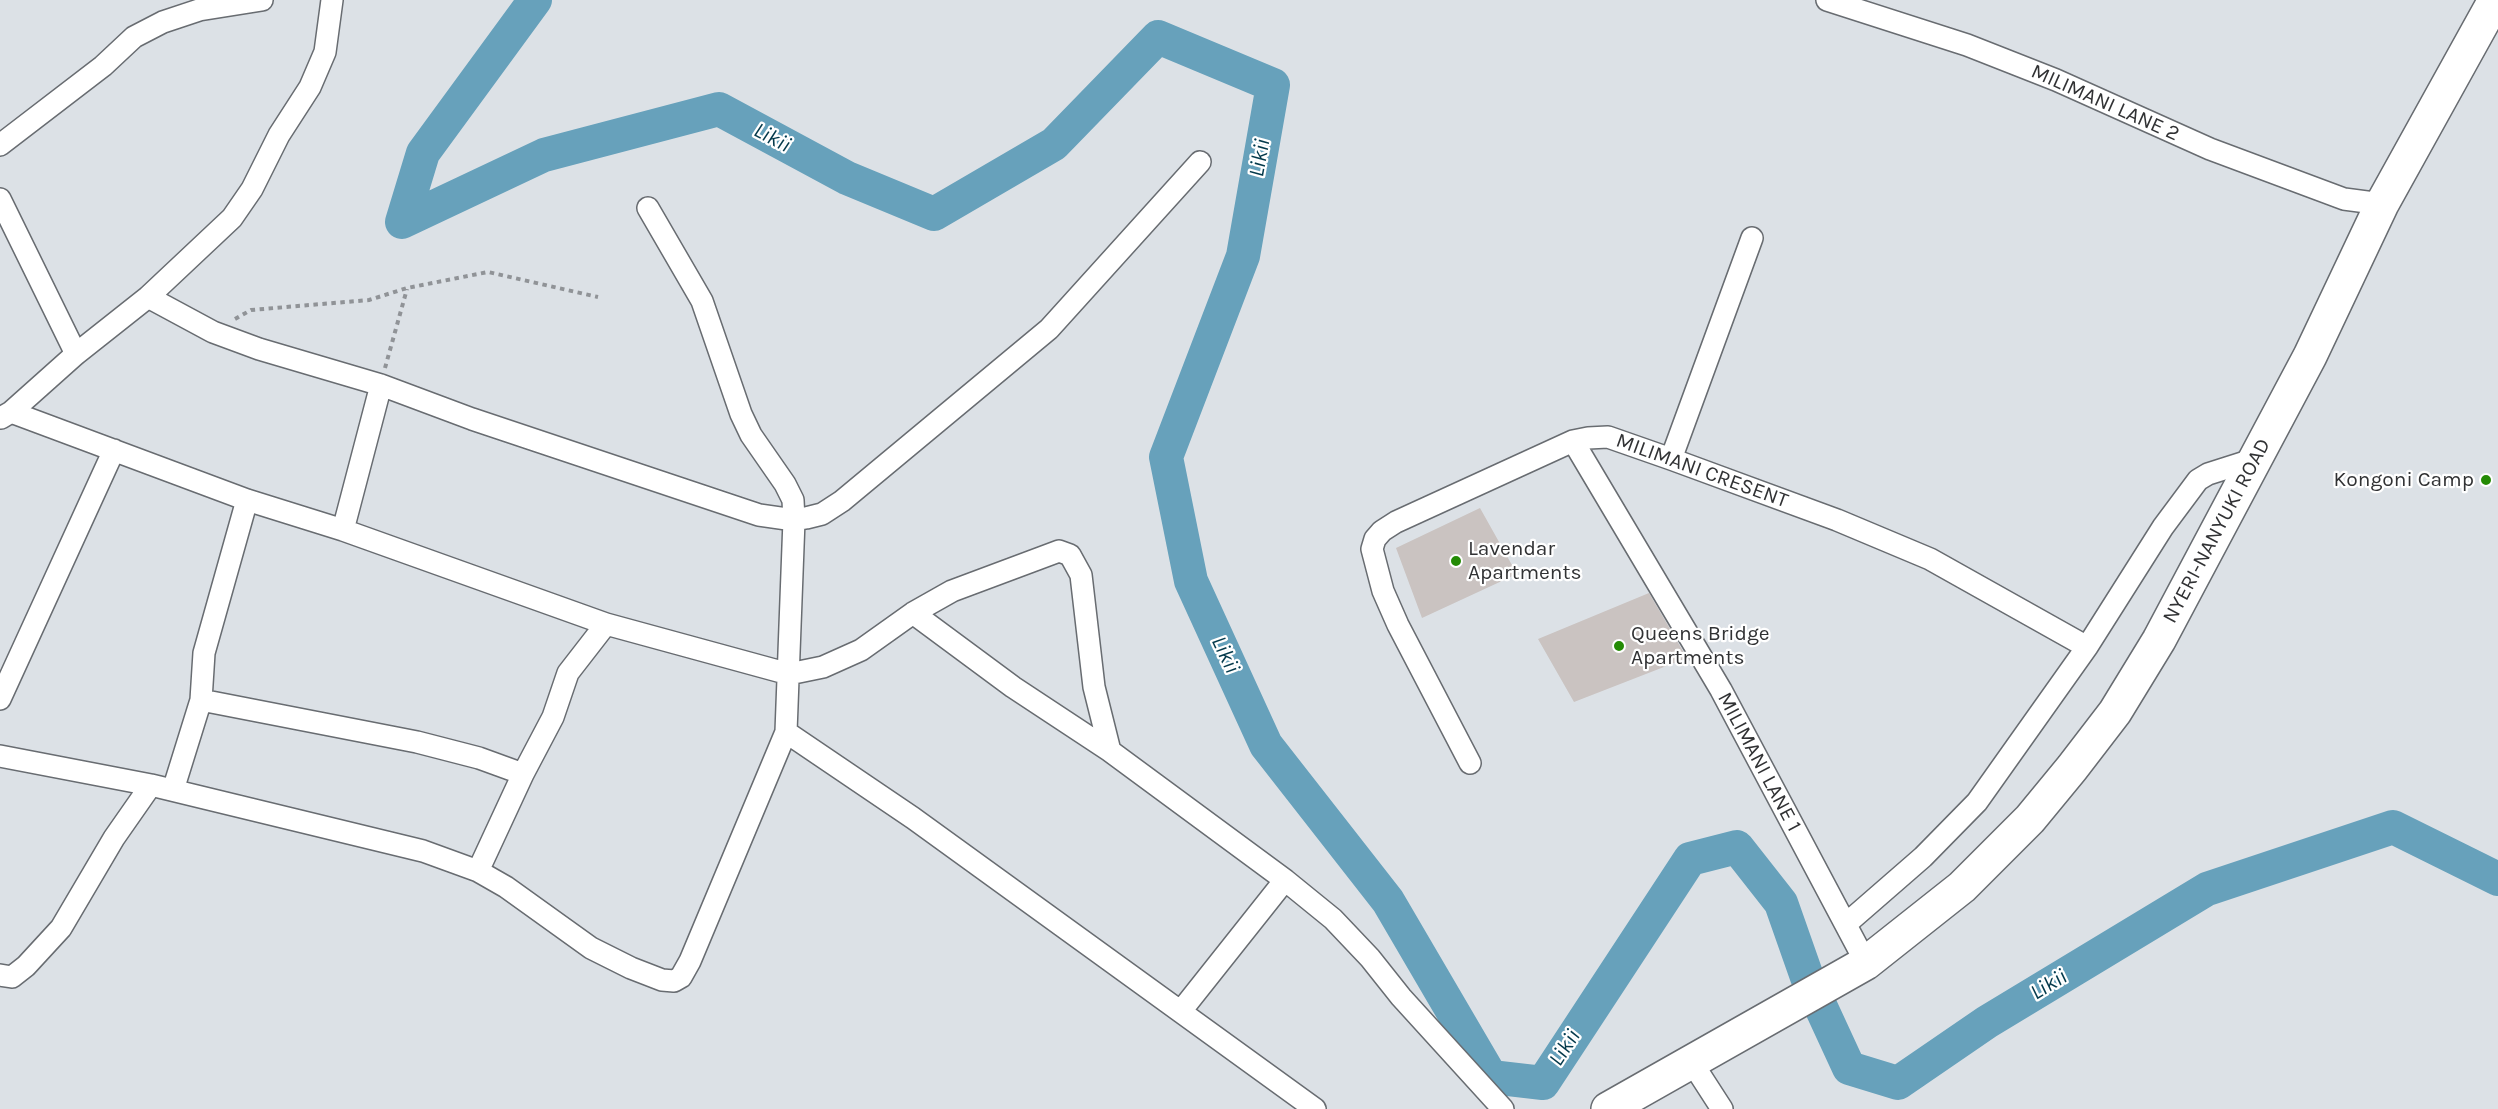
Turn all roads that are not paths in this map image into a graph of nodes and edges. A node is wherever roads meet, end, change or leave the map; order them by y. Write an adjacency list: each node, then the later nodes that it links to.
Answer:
1 (262, 0): 5 (street)
2 (332, 0): 11 (street)
3 (1827, 0): 8 (street, MILIMANI LANE 2)
4 (2495, 0): 8 (highway, NYERI-NANYUKI ROAD)
5 (0, 145)
6 (1200, 162): 20 (street)
7 (0, 199): 12 (street)
8 (2382, 204): 18 (highway, NYERI-NANYUKI ROAD)
9 (648, 208): 20 (street)
10 (1752, 238): 17 (street)
11 (148, 297): 12 (street); 13 (street)
12 (76, 354): 14 (street)
13 (381, 385): 20 (street); 21 (street)
14 (6, 415): 16 (street)
15 (1573, 441): 17 (street, MILIMANI CRESENT); 31 (street, MILIMANI CRESENT); 37 (street, MILIMANI LANE 1)
16 (114, 450): 19 (street); 26 (street)
17 (1671, 459): 24 (street, MILIMANI CRESENT)
18 (2255, 459): 24 (street); 38 (highway, NYERI-NANYUKI ROAD)
19 (247, 500): 21 (street); 27 (street)
20 (794, 519): 25 (street)
21 (343, 530): 23 (street)
22 (913, 613): 25 (street); 29 (street); 29 (street)
23 (606, 624): 25 (street); 32 (street)
24 (2087, 647): 37 (street)
25 (789, 674): 28 (street)
26 (0, 699)
27 (201, 700): 32 (street); 34 (street)
28 (786, 732): 35 (street); 40 (street)
29 (1110, 752): 36 (street)
30 (0, 756): 33 (street)
31 (1470, 763)
32 (523, 774): 35 (street)
33 (151, 785): 34 (street); 39 (street)
34 (173, 790): 35 (street)
35 (478, 871)
36 (1285, 880): 40 (street); 43 (street)
37 (1846, 924): 38 (street, MILIMANI LANE 1)
38 (1866, 963): 41 (highway, NYERI-NANYUKI ROAD)
39 (4, 979)
40 (1181, 1011): 42 (street)
41 (1691, 1062): 44 (highway); 45 (street)
42 (1316, 1109)
43 (1503, 1109)
44 (1608, 1109)
45 (1722, 1109)

